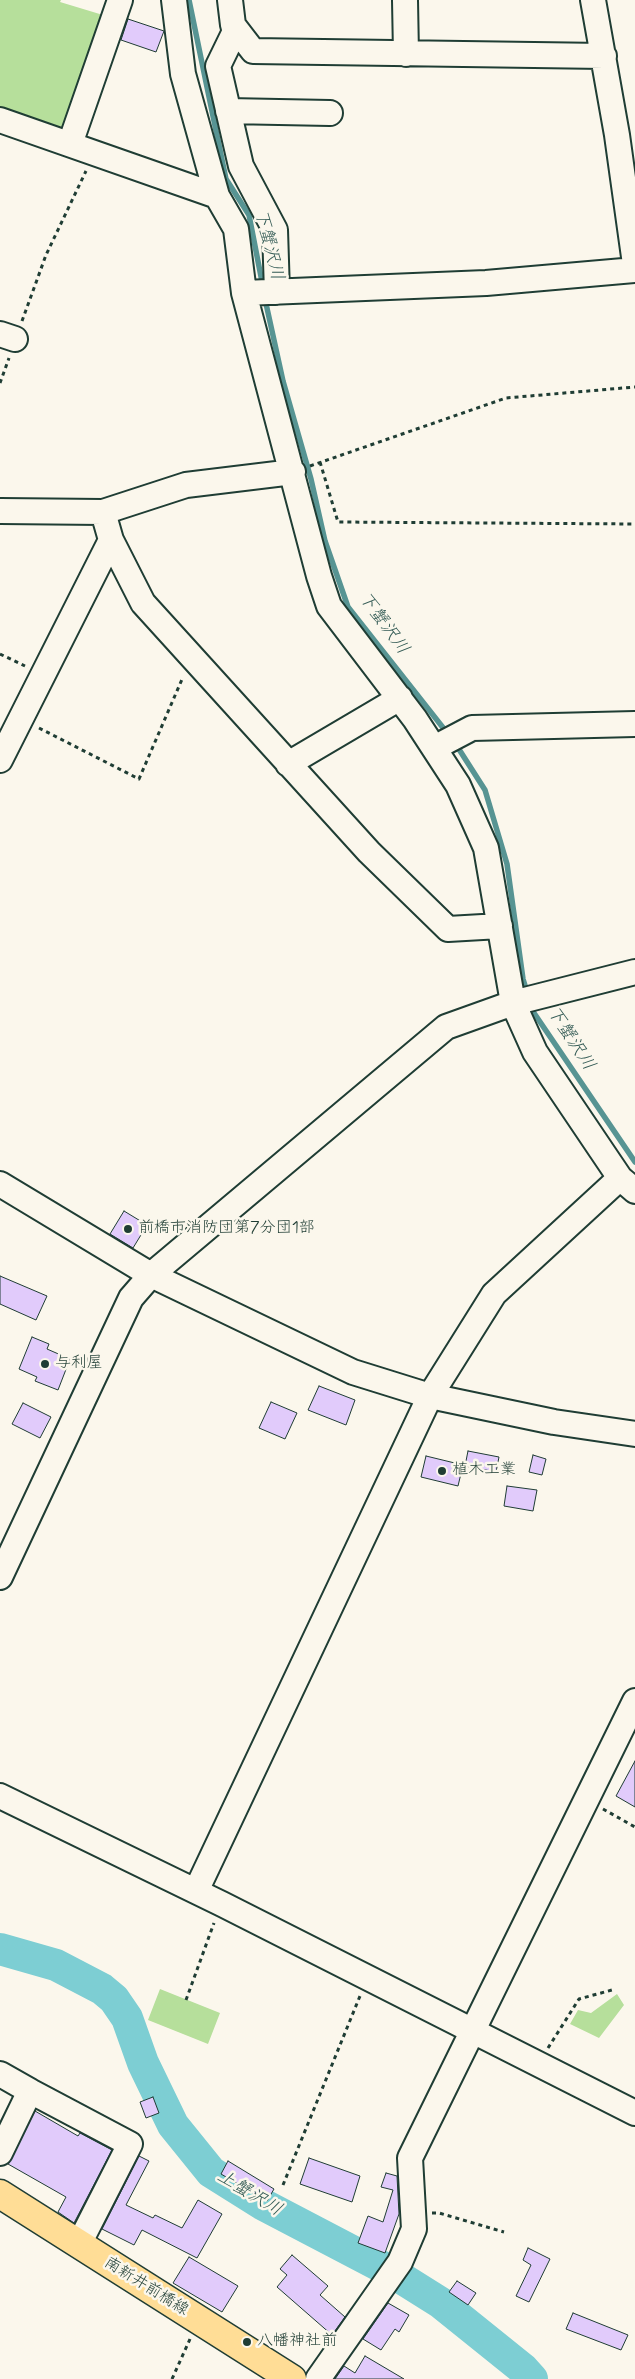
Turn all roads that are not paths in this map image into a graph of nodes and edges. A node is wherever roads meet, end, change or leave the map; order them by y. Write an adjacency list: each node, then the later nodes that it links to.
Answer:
1 (120, 0): 13 (street)
2 (174, 0): 14 (street)
3 (230, 0): 6 (street)
4 (405, 0): 7 (street)
5 (594, 0): 8 (street)
6 (236, 29): 7 (street); 9 (street)
7 (406, 54): 8 (street)
8 (604, 56): 12 (street)
9 (228, 111): 10 (street); 17 (street)
10 (330, 113)
11 (0, 120): 13 (street)
12 (626, 133): 15 (street)
13 (70, 144): 14 (street)
14 (217, 196): 18 (street)
15 (635, 264)
16 (635, 270): 17 (street)
17 (276, 292): 18 (street)
18 (244, 293): 19 (street)
19 (293, 472): 21 (street); 23 (street)
20 (0, 511): 21 (street)
21 (102, 512): 22 (street)
22 (111, 540): 26 (street); 27 (street)
23 (400, 698): 25 (street); 27 (street)
24 (635, 724): 25 (street)
25 (434, 748): 28 (street)
26 (0, 760)
27 (288, 764): 28 (street)
28 (500, 926): 30 (street)
29 (635, 972): 30 (street)
30 (513, 1003): 32 (street); 33 (street)
31 (0, 1184): 33 (street)
32 (627, 1184): 34 (street)
33 (151, 1275): 34 (street); 36 (street)
34 (430, 1396): 35 (street); 39 (street)
35 (635, 1434)
36 (0, 1577)
37 (635, 1701): 40 (street)
38 (0, 1796): 39 (street)
39 (196, 1891): 40 (street)
40 (473, 2029): 43 (street); 48 (street)
41 (0, 2074): 42 (street)
42 (30, 2090): 44 (street); 46 (street)
43 (635, 2113)
44 (0, 2153)
45 (0, 2194): 46 (main road, 南新井前橋線)
46 (79, 2244): 47 (main road, 南新井前橋線)
47 (292, 2379)
48 (318, 2379)

